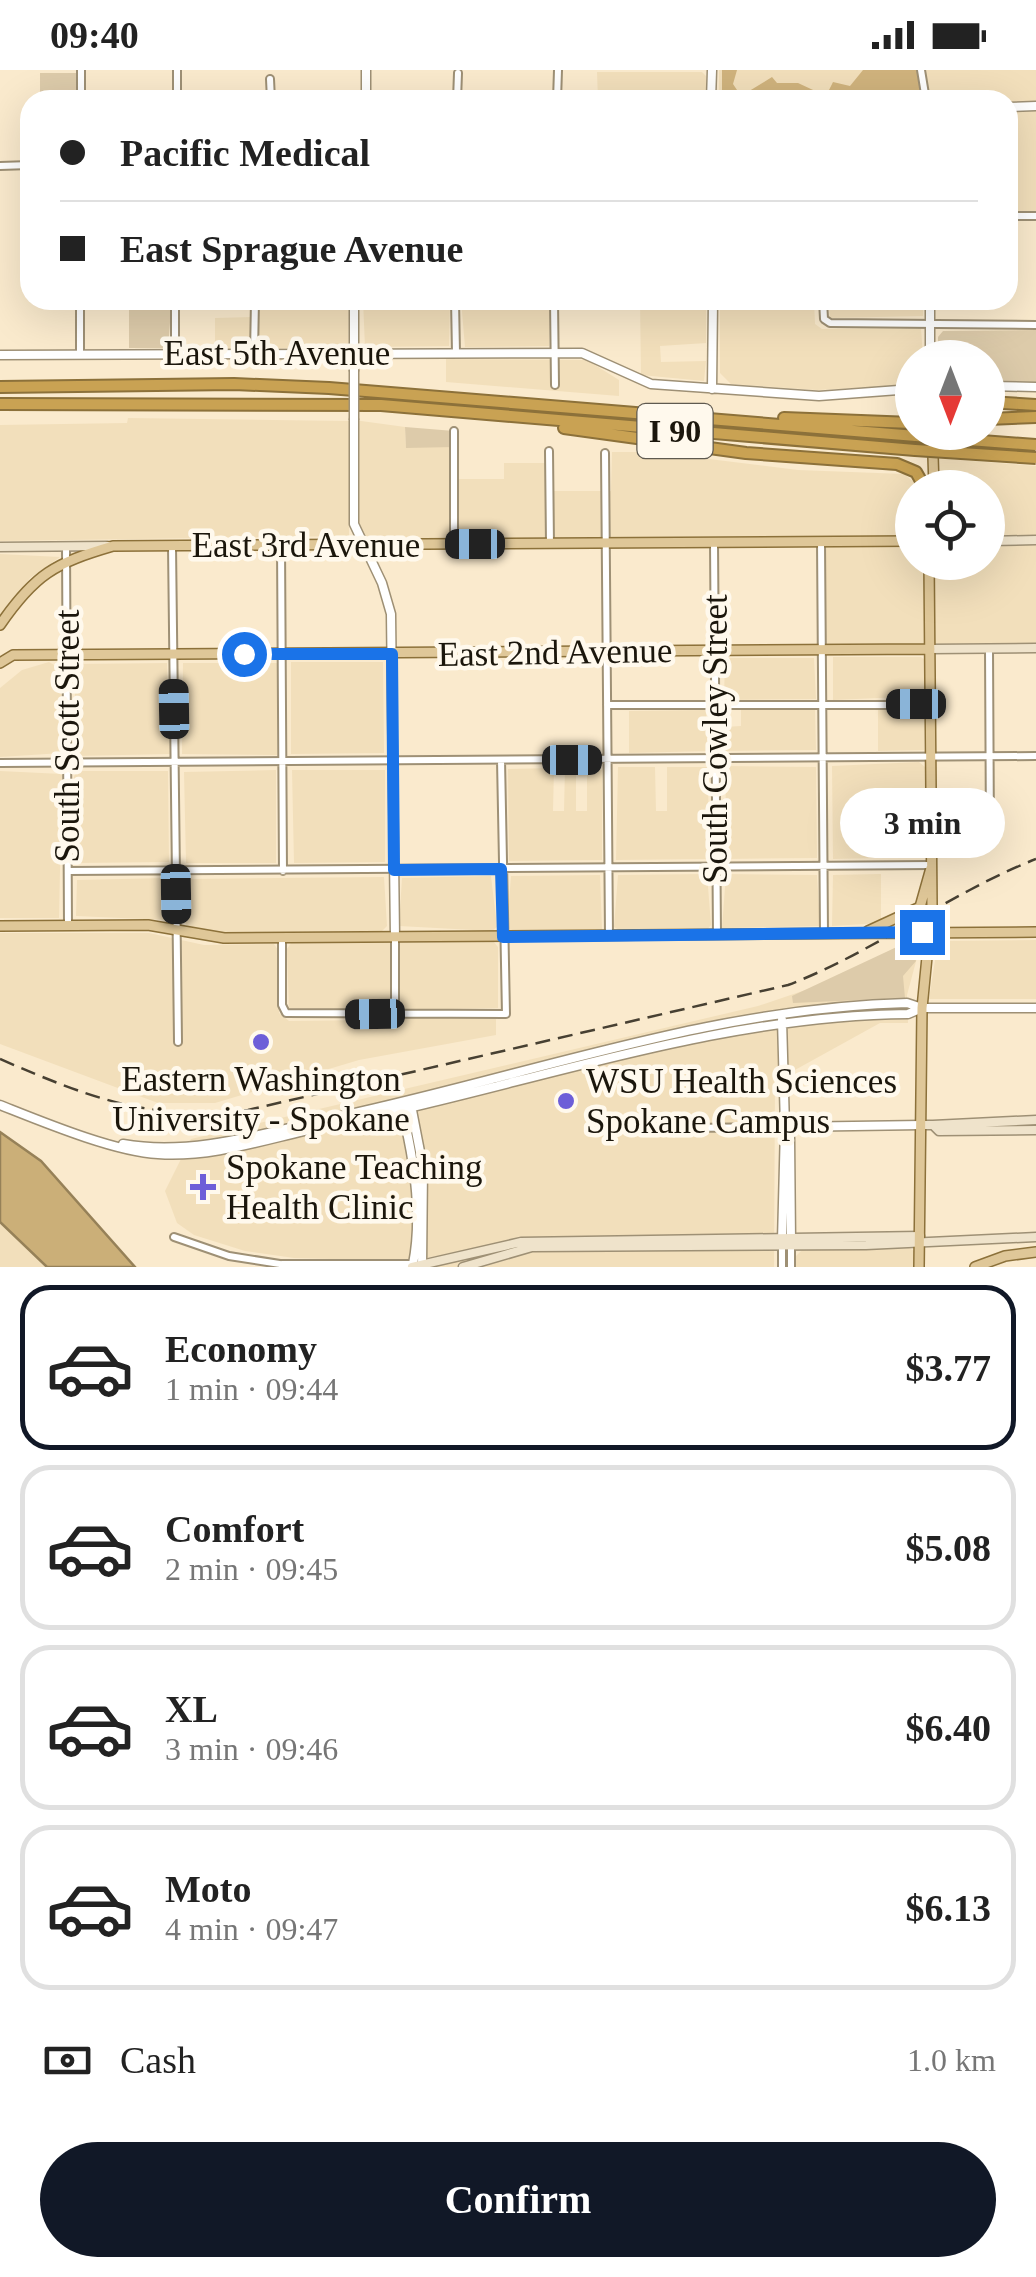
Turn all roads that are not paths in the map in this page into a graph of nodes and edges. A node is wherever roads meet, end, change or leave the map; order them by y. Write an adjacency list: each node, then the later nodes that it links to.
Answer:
1 (458, 73): 4 (street)
2 (270, 79): 3 (street)
3 (270, 90)
4 (457, 90)
5 (80, 310): 21 (street)
6 (175, 310): 18 (street)
7 (254, 310): 19 (street)
8 (354, 310): 22 (street)
9 (455, 310): 20 (street)
10 (554, 310): 17 (street)
11 (713, 310): 28 (street)
12 (824, 310): 14 (street)
13 (930, 310): 14 (street)
14 (930, 324): 15 (street); 16 (street)
15 (1036, 325)
16 (930, 340)
17 (555, 352): 20 (street, East 5th Avenue); 24 (street); 28 (street, East 5th Avenue)
18 (175, 353): 19 (street, East 5th Avenue); 21 (street, East 5th Avenue)
19 (254, 353): 22 (street, East 5th Avenue)
20 (456, 353): 22 (street, East 5th Avenue)
21 (80, 354): 23 (street, East 5th Avenue)
22 (354, 354): 56 (street, bridge)
23 (0, 355)
24 (555, 384)
25 (0, 386): 34 (highway, I 90)
26 (1005, 386): 27 (street)
27 (1036, 387)
28 (712, 389): 29 (street, East 5th Avenue)
29 (895, 390)
30 (1005, 403): 31 (highway)
31 (1036, 405)
32 (0, 406): 33 (highway, I 90)
33 (434, 410): 47 (highway, I 90, bridge); 48 (highway)
34 (678, 414): 37 (highway); 39 (highway, I 90)
35 (1031, 417): 36 (highway)
36 (1005, 418)
37 (895, 422)
38 (454, 432): 57 (street)
39 (895, 432)
40 (1005, 442): 41 (highway, I 90, bridge)
41 (1036, 445)
42 (930, 450): 46 (street)
43 (934, 450): 46 (highway)
44 (548, 451): 58 (street)
45 (605, 453): 54 (street)
46 (933, 456): 49 (main road)
47 (1036, 458)
48 (912, 470)
49 (933, 470)
50 (1036, 540): 52 (main road)
51 (895, 541): 53 (main road, East 3rd Avenue)
52 (1005, 541)
53 (821, 542): 55 (main road, East 3rd Avenue); 71 (street)
54 (606, 543): 55 (main road, East 3rd Avenue); 58 (main road, East 3rd Avenue); 72 (street)
55 (714, 543): 70 (street, South Cowley Street)
56 (360, 544): 57 (main road, East 3rd Avenue); 59 (main road, East 3rd Avenue); 74 (street)
57 (454, 544): 58 (main road, East 3rd Avenue)
58 (550, 544)
59 (281, 545): 63 (main road, East 3rd Avenue); 73 (street)
60 (0, 546): 61 (main road, East 3rd Avenue)
61 (66, 546): 62 (main road, East 3rd Avenue); 64 (street, South Scott Street)
62 (113, 546): 63 (main road, East 3rd Avenue); 64 (main road)
63 (172, 546): 78 (street)
64 (66, 559): 66 (main road); 77 (street, South Scott Street)
65 (929, 580): 68 (main road)
66 (0, 625)
67 (1036, 648): 69 (main road)
68 (930, 649): 69 (main road); 71 (main road, East 2nd Avenue); 82 (main road)
69 (989, 649): 85 (street)
70 (714, 650): 71 (main road, East 2nd Avenue); 72 (main road, East 2nd Avenue); 80 (street, South Cowley Street)
71 (822, 650): 81 (street)
72 (606, 652): 74 (main road, East 2nd Avenue); 83 (street)
73 (282, 654): 74 (main road, East 2nd Avenue); 78 (main road, East 2nd Avenue); 95 (street)
74 (392, 654): 91 (street)
75 (0, 655): 76 (main road, East 2nd Avenue)
76 (13, 655): 77 (main road, East 2nd Avenue); 79 (main road)
77 (67, 655): 78 (main road, East 2nd Avenue); 93 (street, South Scott Street)
78 (174, 655): 94 (street)
79 (0, 664)
80 (715, 704): 81 (street); 83 (street); 86 (street, South Cowley Street)
81 (823, 704): 82 (street); 87 (street)
82 (931, 704): 88 (main road)
83 (607, 705): 90 (street)
84 (1036, 756): 85 (street)
85 (988, 757): 88 (street); 96 (street)
86 (715, 758): 87 (street); 90 (street); 99 (street, South Cowley Street)
87 (824, 758): 88 (street); 97 (street)
88 (931, 758): 98 (main road)
89 (501, 760): 90 (street); 91 (street); 101 (street)
90 (608, 760): 100 (street)
91 (392, 761): 95 (street); 102 (street)
92 (0, 763): 93 (street)
93 (66, 763): 94 (street); 103 (street, South Scott Street)
94 (175, 763): 95 (street); 105 (street)
95 (282, 763): 104 (street)
96 (990, 838)
97 (824, 866): 98 (street); 99 (street); 113 (street)
98 (932, 866): 109 (main road); 114 (main road)
99 (716, 867): 100 (street); 112 (street, South Cowley Street)
100 (608, 868): 101 (street); 115 (street)
101 (501, 869): 102 (street); 117 (street)
102 (394, 870): 104 (street); 118 (street)
103 (68, 871): 105 (street); 107 (street, South Scott Street)
104 (283, 871): 105 (street)
105 (176, 872): 108 (street)
106 (0, 926): 107 (main road)
107 (68, 926): 108 (main road)
108 (176, 929): 116 (main road); 125 (street)
109 (932, 932): 110 (main road); 111 (main road); 119 (main road)
110 (1036, 932)
111 (897, 933): 114 (main road); 119 (main road)
112 (717, 934): 113 (main road); 115 (main road)
113 (824, 934): 114 (main road)
114 (862, 934)
115 (609, 936): 117 (main road)
116 (282, 937): 118 (main road); 123 (street)
117 (503, 937): 118 (main road); 123 (street)
118 (395, 938): 123 (street)
119 (928, 956): 120 (main road)
120 (922, 1008): 121 (street); 122 (street); 124 (street); 129 (main road)
121 (1036, 1008)
122 (780, 1011): 124 (street); 127 (street)
123 (396, 1014)
124 (782, 1021): 127 (street); 130 (street)
125 (178, 1042)
126 (0, 1105): 127 (street)
127 (406, 1106): 139 (street)
128 (1036, 1120): 129 (main road)
129 (928, 1125): 130 (street); 132 (main road); 135 (main road)
130 (786, 1127): 131 (street); 136 (street)
131 (680, 1128)
132 (1036, 1130)
133 (174, 1237): 138 (street)
134 (1036, 1237): 135 (main road)
135 (920, 1240): 136 (main road); 144 (main road)
136 (786, 1243): 139 (main road); 141 (main road); 142 (street); 143 (street)
137 (1036, 1252): 145 (main road)
138 (282, 1264): 139 (street); 140 (street)
139 (418, 1266)
140 (299, 1267)
141 (463, 1267)
142 (782, 1267)
143 (791, 1267)
144 (919, 1267)
145 (975, 1267)

